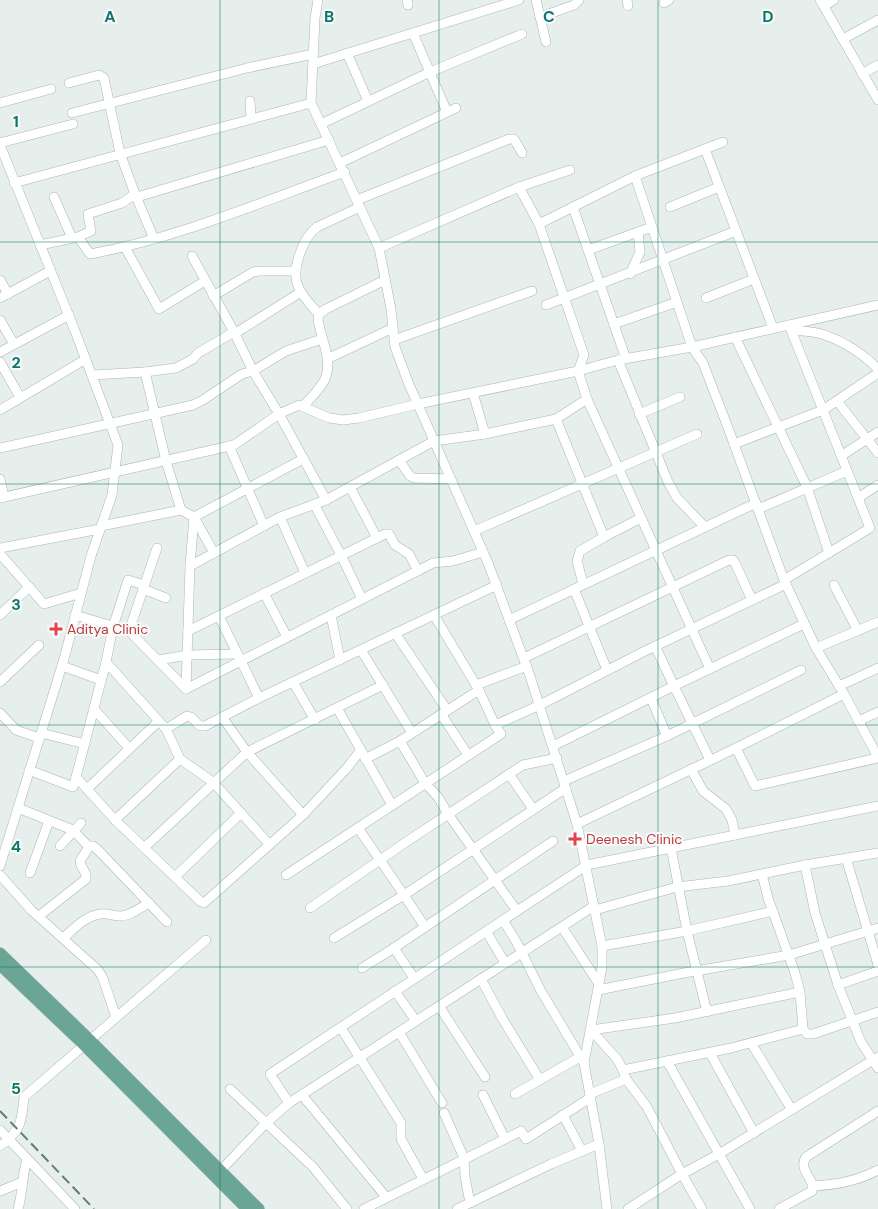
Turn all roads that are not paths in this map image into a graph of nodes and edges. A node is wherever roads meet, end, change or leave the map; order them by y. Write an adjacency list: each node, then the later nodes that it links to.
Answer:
1 (318, 0): 14 (street)
2 (520, 0): 9 (street)
3 (536, 0): 7 (street)
4 (579, 0): 7 (street)
5 (834, 0): 6 (street)
6 (822, 3): 11 (street)
7 (540, 17): 12 (street)
8 (878, 20): 11 (street)
9 (413, 33): 13 (street); 17 (street)
10 (522, 34): 17 (street)
11 (843, 40): 18 (street)
12 (546, 42)
13 (347, 53): 15 (street); 23 (street)
14 (314, 54): 15 (street); 26 (street)
15 (313, 64): 25 (street)
16 (878, 65): 18 (street)
17 (430, 72): 23 (street); 37 (street)
18 (862, 74): 21 (street)
19 (69, 83): 26 (street)
20 (51, 89): 24 (street)
21 (878, 100)
22 (250, 101): 28 (street)
23 (368, 101): 30 (street)
24 (0, 103)
25 (311, 103): 28 (street); 30 (street)
26 (111, 104): 27 (street); 35 (street)
27 (72, 114)
28 (251, 119): 35 (street)
29 (73, 124): 33 (street)
30 (321, 124): 31 (street)
31 (329, 140): 37 (street); 44 (street)
32 (723, 142): 34 (street)
33 (0, 144): 41 (street)
34 (705, 149): 40 (street); 42 (street)
35 (120, 153): 41 (street); 44 (street)
36 (522, 153): 46 (street)
37 (340, 163): 39 (street)
38 (570, 170): 43 (street)
39 (345, 172): 46 (street); 54 (street)
40 (635, 176): 47 (street); 50 (street)
41 (14, 183): 55 (street)
42 (719, 186): 48 (street); 51 (street)
43 (520, 187): 49 (street); 57 (street)
44 (136, 196): 53 (street); 54 (street)
45 (54, 197): 53 (street)
46 (359, 203): 57 (street); 62 (street)
47 (573, 207): 49 (street); 58 (street)
48 (670, 207)
49 (539, 224): 73 (street)
50 (652, 227): 52 (street); 60 (street)
51 (736, 231): 60 (street); 64 (street)
52 (638, 232): 58 (street); 63 (street)
53 (75, 237): 55 (street); 56 (street)
54 (154, 239): 56 (street)
55 (40, 246): 61 (street)
56 (125, 247): 67 (street)
57 (379, 248): 66 (street)
58 (588, 250): 68 (street)
59 (192, 256): 67 (street)
60 (663, 261): 63 (street); 75 (street)
61 (50, 271): 71 (street); 79 (street)
62 (296, 271): 70 (street); 72 (street)
63 (630, 274): 68 (street)
64 (754, 279): 74 (street); 84 (street)
65 (0, 280): 71 (street)
66 (385, 280): 78 (street); 83 (street)
67 (204, 282): 72 (street)
68 (600, 285): 73 (street); 81 (street)
69 (532, 291): 88 (street)
70 (301, 292): 78 (street); 85 (street)
71 (4, 296)
72 (213, 296): 85 (street)
73 (564, 298): 76 (street); 98 (street)
74 (706, 298)
75 (677, 302): 81 (street); 90 (street)
76 (546, 305)
77 (878, 305): 82 (street)
78 (320, 314): 87 (street)
79 (68, 315): 89 (street); 92 (street)
80 (0, 320): 89 (street)
81 (614, 324): 94 (street)
82 (790, 327): 84 (street); 96 (street); 110 (street)
83 (393, 328): 88 (street); 93 (street)
84 (773, 328): 86 (street)
85 (234, 333): 97 (street); 99 (street)
86 (735, 337): 90 (street); 116 (street)
87 (322, 339): 93 (street); 97 (street)
88 (394, 340): 107 (street)
89 (14, 344): 91 (street)
90 (692, 347): 94 (street); 122 (street)
91 (0, 352)
92 (86, 359): 101 (street); 103 (street)
93 (327, 359): 108 (street)
94 (622, 360): 98 (street); 113 (street)
95 (0, 362): 103 (street)
96 (878, 369)
97 (253, 371): 111 (street); 112 (street)
98 (578, 371): 102 (street); 105 (street)
99 (145, 372): 101 (street); 111 (street)
100 (878, 374): 106 (street)
101 (92, 376): 115 (street)
102 (473, 393): 107 (street); 118 (street)
103 (20, 397): 109 (street)
104 (680, 397): 113 (street)
105 (587, 399): 114 (street); 131 (street)
106 (837, 401): 110 (street); 120 (street)
107 (418, 404): 108 (street); 121 (street)
108 (304, 405): 112 (street)
109 (0, 410)
110 (823, 410): 116 (street); 127 (street)
111 (156, 412): 115 (street); 130 (street)
112 (279, 414): 123 (street); 128 (street)
113 (639, 414): 125 (street)
114 (556, 419): 118 (street); 136 (street)
115 (110, 424): 124 (street); 133 (street)
116 (778, 428): 122 (street); 140 (street)
117 (878, 432): 120 (street)
118 (485, 434): 121 (street)
119 (697, 434): 125 (street)
120 (867, 439): 126 (street); 127 (street)
121 (434, 441): 129 (street); 135 (street)
122 (734, 444): 145 (street)
123 (229, 446): 130 (street); 139 (street)
124 (0, 448)
125 (655, 453): 131 (street); 151 (street)
126 (878, 453)
127 (841, 456): 132 (street)
128 (304, 459): 139 (street); 143 (street)
129 (399, 460): 135 (street); 138 (street)
130 (166, 461): 133 (street); 146 (street)
131 (619, 468): 136 (street); 149 (street)
132 (847, 471): 140 (street); 142 (street)
133 (114, 473): 141 (street); 152 (street)
134 (0, 479): 141 (street)
135 (451, 479): 153 (street)
136 (582, 484): 153 (street); 154 (street)
137 (878, 486): 142 (street)
138 (350, 487): 143 (street); 155 (street)
139 (248, 488): 147 (street); 150 (street)
140 (807, 488): 145 (street); 161 (street)
141 (2, 498)
142 (858, 498): 161 (street)
143 (326, 500): 144 (street)
144 (314, 504): 148 (street); 163 (street)
145 (757, 506): 151 (street); 167 (street)
146 (181, 510): 147 (street); 152 (street)
147 (194, 517): 160 (street); 164 (street)
148 (280, 517): 150 (street); 166 (street)
149 (641, 518): 154 (street); 158 (street)
150 (264, 526): 160 (street)
151 (705, 527): 158 (street)
152 (100, 528): 156 (street); 175 (street)
153 (474, 531): 159 (street)
154 (604, 537): 168 (street)
155 (377, 538): 163 (street); 165 (street)
156 (0, 548)
157 (157, 548): 173 (street)
158 (656, 550): 168 (street); 171 (street)
159 (484, 552): 165 (street); 169 (street)
160 (214, 553): 164 (street)
161 (828, 553): 167 (street)
162 (0, 554): 172 (street)
163 (341, 555): 166 (street); 178 (street)
164 (190, 566): 192 (street)
165 (418, 571): 178 (street)
166 (305, 573): 176 (street)
167 (785, 582): 179 (street); 187 (street)
168 (583, 584): 174 (street)
169 (497, 585): 183 (street); 185 (street)
170 (834, 585): 193 (street)
171 (672, 586): 179 (street); 189 (street); 190 (street)
172 (29, 587): 175 (street); 180 (street)
173 (143, 587): 177 (street); 188 (street); 191 (street)
174 (574, 589): 185 (street); 189 (street)
175 (81, 593): 181 (street)
176 (264, 593): 184 (street); 195 (street)
177 (166, 598)
178 (362, 599): 182 (street)
179 (752, 600): 190 (street)
180 (0, 615)
181 (75, 615): 188 (street); 206 (street)
182 (331, 615): 195 (street); 203 (street)
183 (434, 615): 194 (street); 216 (street)
184 (219, 616): 192 (street); 201 (street)
185 (510, 620): 205 (street)
186 (878, 622): 193 (street)
187 (804, 624): 198 (street); 208 (street)
188 (113, 627): 191 (street); 204 (street)
189 (589, 628): 205 (street); 209 (street)
190 (692, 628): 197 (street); 208 (street)
191 (130, 631): 202 (street)
192 (188, 631): 200 (street)
193 (858, 631): 198 (street)
194 (395, 634): 199 (street); 224 (street)
195 (287, 638): 201 (street)
196 (39, 645): 212 (street)
197 (655, 646): 209 (street); 215 (street)
198 (816, 648): 218 (street)
199 (361, 650): 203 (street); 214 (street)
200 (187, 656): 201 (street); 202 (street); 217 (street)
201 (239, 658): 217 (street); 219 (street)
202 (159, 660): 217 (street)
203 (340, 660): 213 (street)
204 (106, 662): 211 (street); 229 (street)
205 (525, 662): 216 (street); 221 (street)
206 (62, 666): 211 (street); 235 (street)
207 (878, 668): 218 (street)
208 (710, 669): 215 (street)
209 (607, 670): 221 (street)
210 (801, 670): 231 (street)
211 (101, 680): 223 (street)
212 (0, 682)
213 (293, 682): 219 (street); 228 (street)
214 (383, 685): 222 (street); 234 (street)
215 (674, 686): 220 (street); 231 (street)
216 (478, 688): 224 (street); 232 (street)
217 (186, 690)
218 (841, 690): 230 (street); 241 (street)
219 (259, 698): 227 (street)
220 (651, 698): 236 (street); 239 (street)
221 (540, 705): 232 (street); 239 (street)
222 (337, 708): 228 (street); 243 (street)
223 (94, 709): 238 (street); 240 (street)
224 (444, 712): 234 (street); 244 (street)
225 (878, 712): 230 (street)
226 (1, 717): 235 (street)
227 (222, 717): 233 (street); 242 (street)
228 (315, 720): 242 (street)
229 (158, 721): 233 (street); 240 (street)
230 (858, 721): 246 (street)
231 (692, 724): 236 (street); 248 (street)
232 (495, 725): 244 (street)
233 (166, 729): 247 (street)
234 (412, 733): 237 (street)
235 (40, 736): 238 (street); 250 (street)
236 (667, 736): 255 (street)
237 (400, 741): 243 (street); 254 (street)
238 (86, 744): 252 (street)
239 (553, 746): 245 (street)
240 (129, 748): 256 (street)
241 (736, 748): 246 (street); 248 (street)
242 (247, 752): 253 (street); 263 (street)
243 (363, 755): 257 (street); 263 (street)
244 (468, 755): 254 (street)
245 (557, 758): 251 (street); 255 (street)
246 (878, 758)
247 (180, 759): 253 (street); 264 (street)
248 (710, 760): 249 (street)
249 (691, 769): 267 (street); 270 (street)
250 (29, 770): 252 (street); 259 (street)
251 (508, 774): 260 (street); 262 (street)
252 (76, 777): 256 (street)
253 (213, 782): 261 (street); 275 (street)
254 (425, 782): 257 (street); 262 (street)
255 (565, 785): 260 (street); 267 (street)
256 (87, 789): 264 (street)
257 (392, 805): 268 (street)
258 (878, 806): 270 (street)
259 (18, 808): 265 (street); 281 (street)
260 (533, 809): 276 (street)
261 (241, 813): 272 (street); 288 (street)
262 (448, 814): 276 (street); 280 (street)
263 (303, 815): 272 (street)
264 (115, 820): 275 (street)
265 (50, 821): 269 (street); 284 (street)
266 (81, 823): 269 (street)
267 (577, 824): 283 (street)
268 (358, 828): 280 (street); 287 (street)
269 (73, 830): 273 (street); 274 (street)
270 (735, 835): 277 (street)
271 (553, 841): 289 (street)
272 (269, 844): 288 (street)
273 (60, 846)
274 (88, 846): 292 (street); 297 (street)
275 (144, 846): 288 (street)
276 (472, 848): 289 (street); 291 (street)
277 (671, 848): 283 (street); 290 (street)
278 (878, 853): 279 (street)
279 (846, 858): 282 (street); 305 (street)
280 (379, 860): 291 (street); 293 (street)
281 (0, 865)
282 (805, 865): 285 (street); 309 (street)
283 (587, 866): 294 (street); 295 (street)
284 (30, 873)
285 (762, 874): 290 (street); 296 (street)
286 (0, 875): 297 (street)
287 (286, 875)
288 (175, 877)
289 (495, 881): 295 (street); 300 (street)
290 (679, 888): 294 (street); 304 (street)
291 (404, 895): 300 (street); 307 (street)
292 (149, 903): 299 (street); 306 (street)
293 (310, 908)
294 (595, 908): 301 (street); 310 (street)
295 (517, 911): 298 (street)
296 (773, 911): 304 (street); 314 (street)
297 (39, 916): 306 (street)
298 (503, 920): 303 (street); 313 (street)
299 (167, 922)
300 (426, 927): 311 (street)
301 (562, 927): 313 (street); 324 (street)
302 (878, 928): 305 (street)
303 (486, 931): 315 (street); 321 (street)
304 (687, 931): 310 (street); 319 (street)
305 (867, 932): 309 (street); 317 (street)
306 (63, 938): 330 (street)
307 (334, 938)
308 (206, 940): 330 (street)
309 (824, 944): 314 (street); 323 (street)
310 (602, 946): 324 (street)
311 (394, 948): 318 (street); 321 (street)
312 (0, 953): 337 (main road)
313 (521, 953): 315 (street); 341 (street)
314 (790, 955): 319 (street); 326 (street)
315 (505, 963): 322 (street)
316 (0, 965): 337 (main road)
317 (878, 965)
318 (362, 968)
319 (697, 970): 324 (street); 328 (street)
320 (878, 971): 323 (street)
321 (414, 978): 325 (street)
322 (481, 979): 327 (street); 347 (street)
323 (838, 985): 332 (street)
324 (599, 987): 335 (street)
325 (395, 991): 331 (street); 333 (street)
326 (800, 992): 328 (street); 334 (street)
327 (439, 1006): 331 (street); 345 (street)
328 (707, 1012): 335 (street)
329 (878, 1012): 332 (street)
330 (116, 1017): 337 (street)
331 (416, 1021): 336 (street)
332 (854, 1021): 334 (street); 343 (street)
333 (341, 1028): 340 (street); 353 (street)
334 (802, 1029): 338 (street)
335 (590, 1030): 341 (street); 344 (street)
336 (399, 1032): 340 (street); 354 (street)
337 (87, 1042): 362 (street); 371 (main road); 381 (main road)
338 (751, 1043): 339 (street); 355 (street)
339 (710, 1053): 342 (street); 361 (street)
340 (360, 1058): 350 (street); 373 (street)
341 (582, 1060): 347 (street); 352 (street)
342 (668, 1061): 344 (street); 367 (street)
343 (876, 1062): 355 (street)
344 (623, 1070): 346 (street)
345 (486, 1077)
346 (626, 1079): 352 (street); 372 (street)
347 (540, 1080): 349 (street)
348 (230, 1089): 359 (street)
349 (515, 1094)
350 (302, 1095): 353 (street); 377 (street)
351 (483, 1096): 363 (street)
352 (590, 1096): 358 (street); 364 (street)
353 (289, 1103): 359 (street)
354 (442, 1103)
355 (792, 1110): 361 (street)
356 (878, 1111): 375 (street)
357 (444, 1114): 368 (street)
358 (563, 1115): 363 (street); 366 (street)
359 (266, 1123): 371 (street); 383 (street)
360 (0, 1130): 362 (street)
361 (754, 1133): 367 (street)
362 (9, 1139): 365 (street); 369 (street)
363 (505, 1139): 368 (street)
364 (599, 1144): 366 (street); 386 (street)
365 (0, 1146)
366 (582, 1151): 378 (street)
367 (719, 1154): 372 (street); 389 (street)
368 (464, 1158): 373 (street); 378 (street)
369 (27, 1159): 374 (street); 380 (street)
370 (878, 1170): 375 (street)
371 (220, 1171): 382 (main road)
372 (682, 1174): 387 (street); 388 (street)
373 (423, 1179): 377 (street)
374 (22, 1182): 376 (street); 379 (street)
375 (813, 1186): 390 (street)
376 (0, 1191)
377 (386, 1198): 384 (street)
378 (470, 1203): 385 (street)
379 (18, 1209)
380 (75, 1209)
381 (247, 1209)
382 (258, 1209)
383 (347, 1209)
384 (364, 1209)
385 (458, 1209)
386 (607, 1209)
387 (628, 1209)
388 (702, 1209)
389 (750, 1209)
390 (779, 1209)

